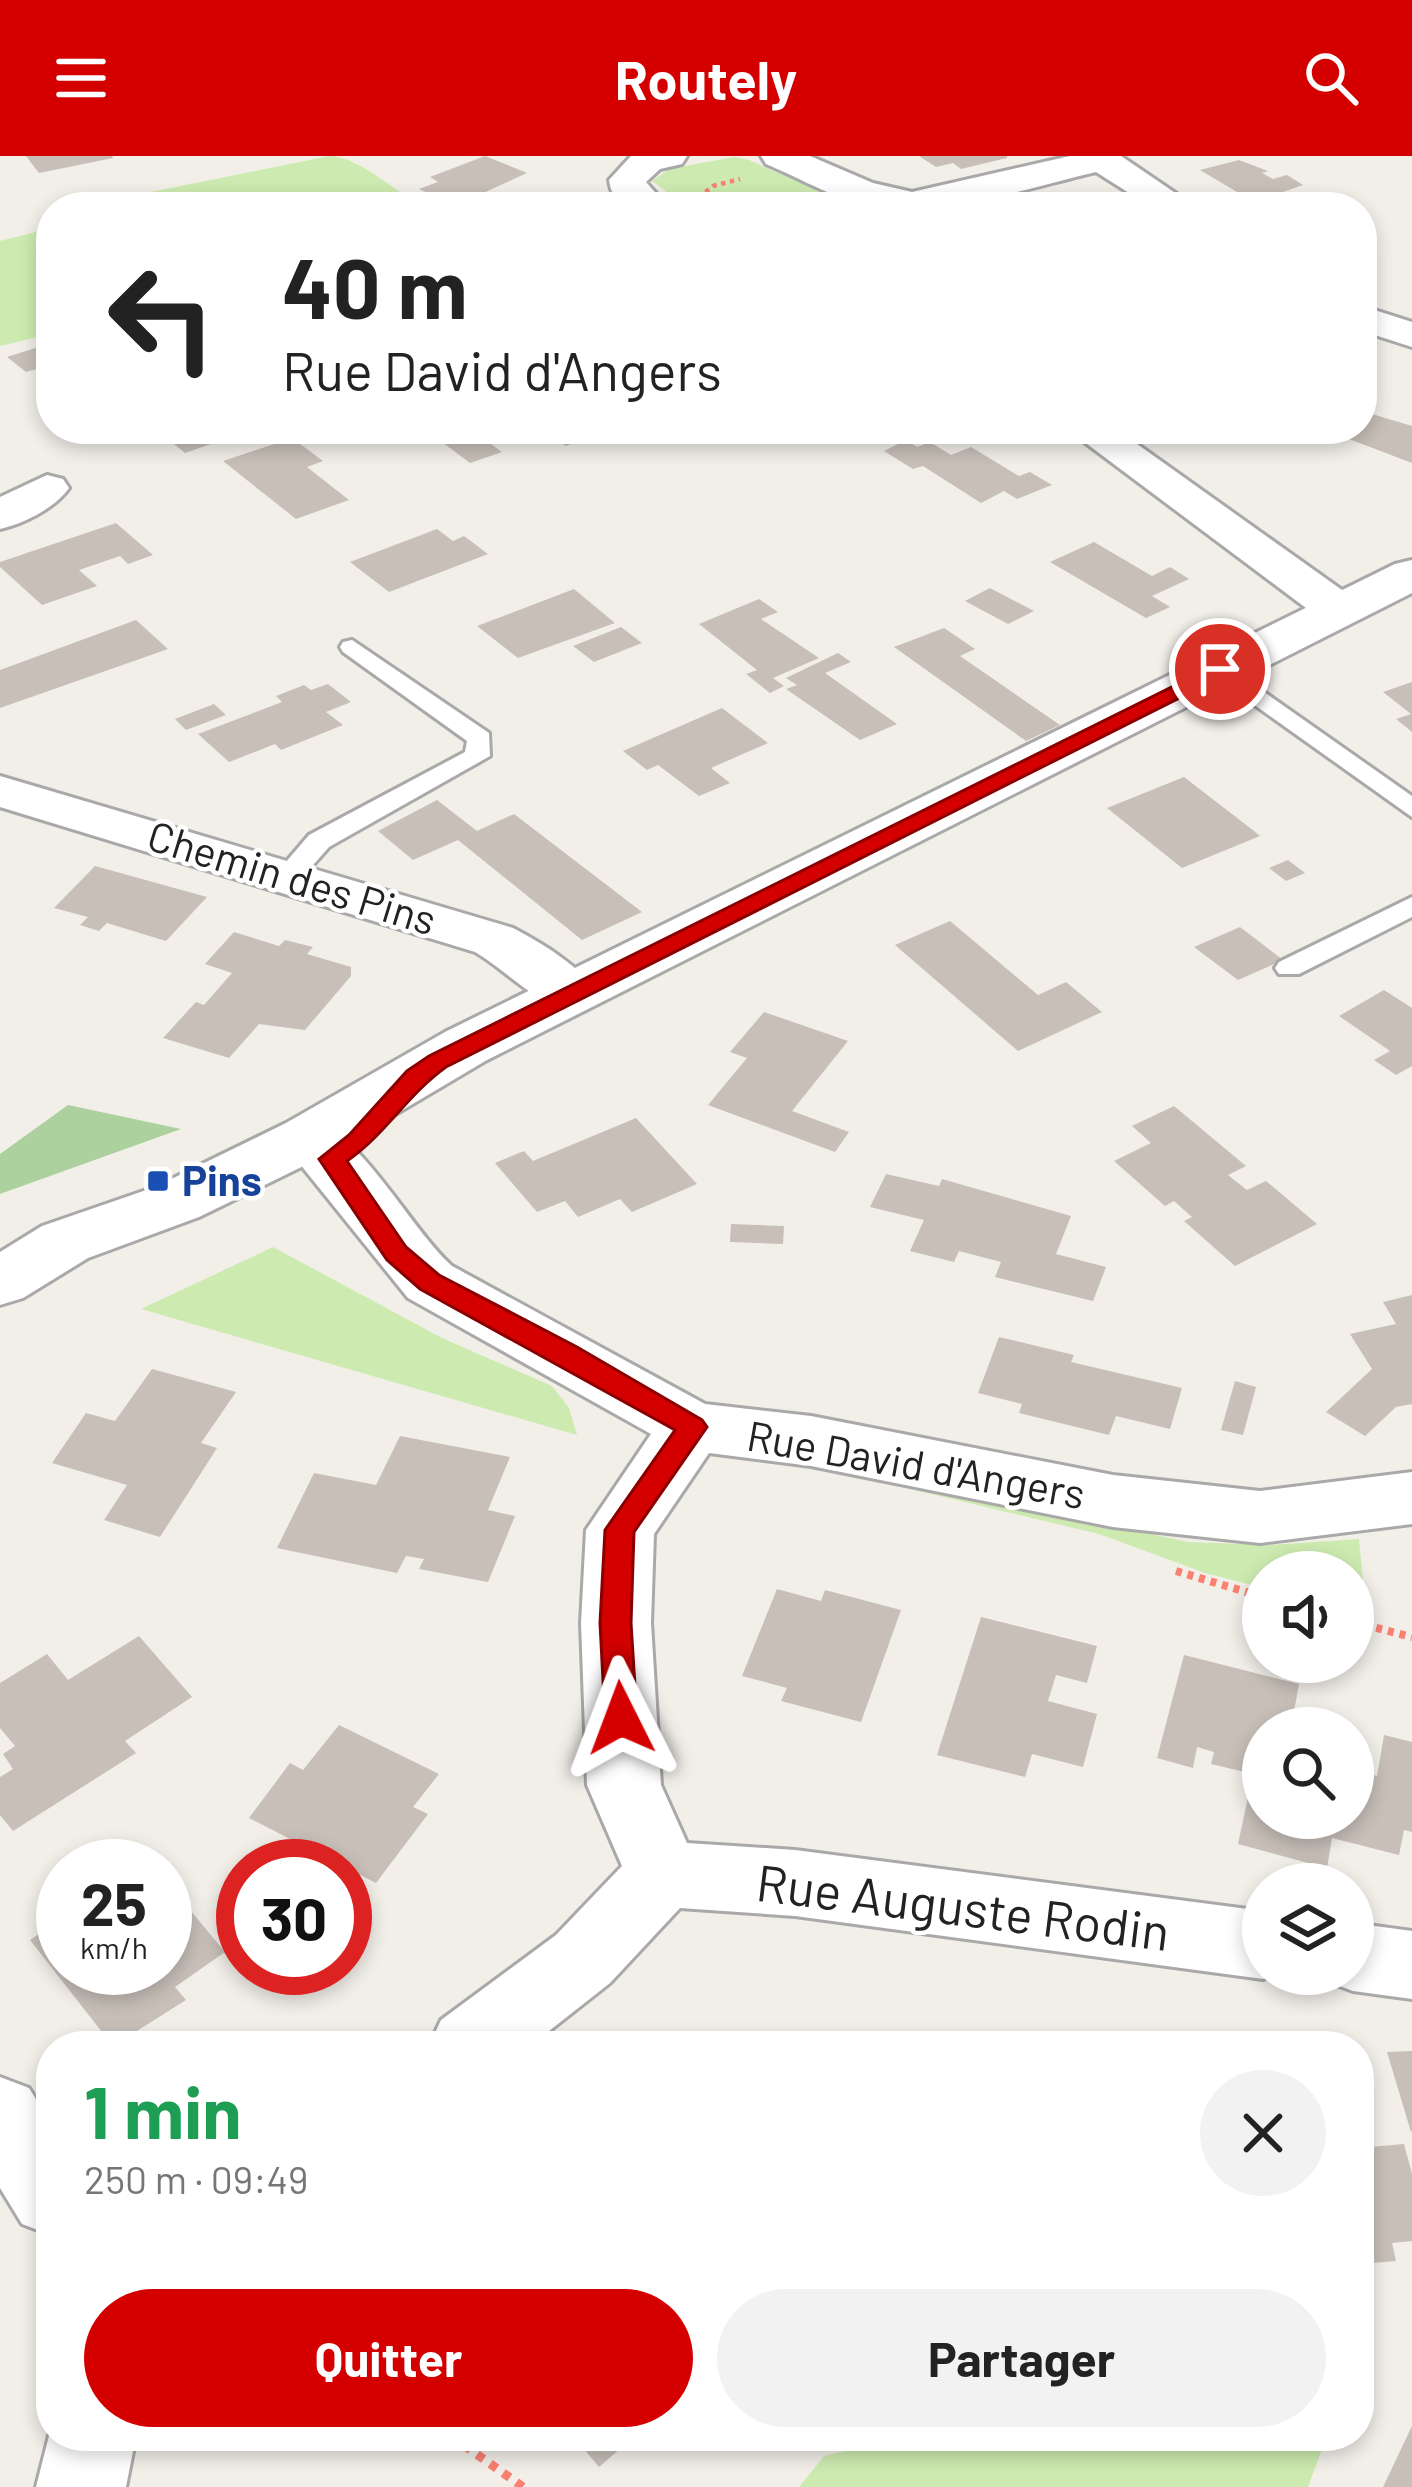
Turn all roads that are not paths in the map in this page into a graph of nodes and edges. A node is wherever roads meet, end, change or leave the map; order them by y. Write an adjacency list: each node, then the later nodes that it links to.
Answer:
1 (669, 156): 4 (street)
2 (779, 156): 5 (street)
3 (1099, 158): 6 (street); 7 (street)
4 (630, 192)
5 (866, 192)
6 (958, 192)
7 (1153, 192)
8 (1377, 323): 9 (street)
9 (1412, 335)
10 (1109, 444): 14 (street)
11 (47, 488): 12 (street)
12 (0, 516)
13 (1412, 574): 14 (street)
14 (1339, 610): 16 (street)
15 (352, 647): 19 (lane)
16 (1220, 669): 18 (lane); 22 (street)
17 (0, 791): 19 (street, Chemin des Pins)
18 (1412, 809)
19 (288, 876): 22 (street, Chemin des Pins)
20 (1412, 906): 21 (lane)
21 (1289, 968)
22 (570, 994): 23 (street)
23 (320, 1149): 24 (street); 25 (street, Rue David d'Angers)
24 (10, 1277)
25 (692, 1427): 26 (street, Rue David d'Angers); 27 (street)
26 (1412, 1498)
27 (663, 1874): 28 (street, Rue Auguste Rodin); 31 (street)
28 (1242, 1943)
29 (1374, 1960): 30 (street)
30 (1412, 1965)
31 (489, 2031)
32 (0, 2115): 33 (street)
33 (36, 2172)
34 (89, 2451): 35 (street)
35 (81, 2487)

